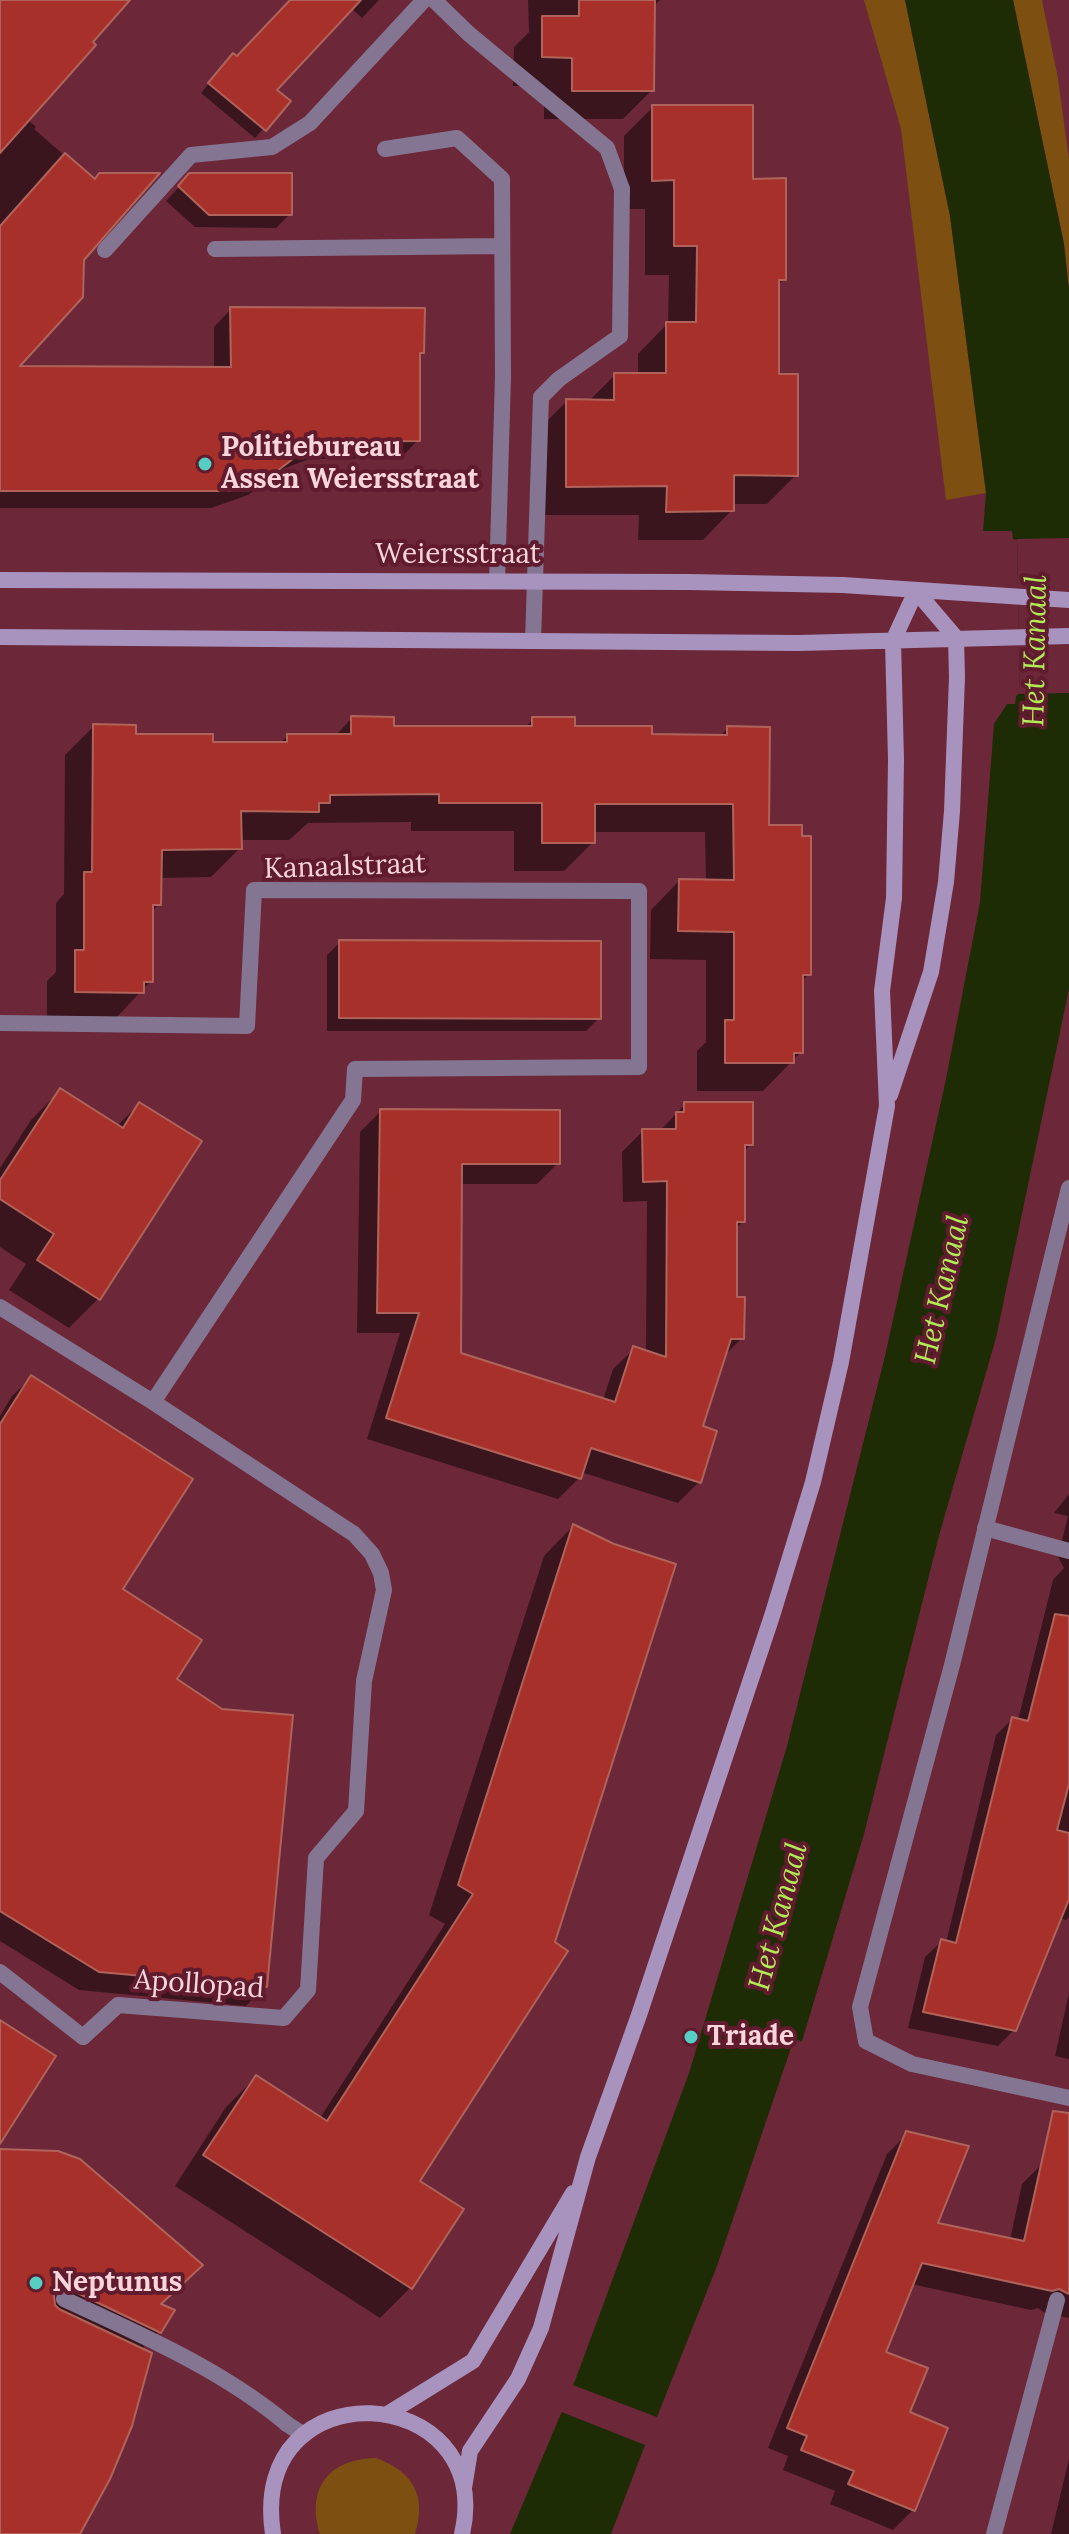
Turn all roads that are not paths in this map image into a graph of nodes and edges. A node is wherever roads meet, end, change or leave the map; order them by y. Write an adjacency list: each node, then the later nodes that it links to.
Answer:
1 (424, 0): 6 (street)
2 (434, 0): 9 (street)
3 (385, 149): 4 (street)
4 (502, 246): 5 (street); 8 (street)
5 (215, 249)
6 (105, 250)
7 (0, 580): 8 (main road, Weiersstraat)
8 (497, 581): 9 (main road, Weiersstraat)
9 (535, 581): 10 (main road, Weiersstraat); 15 (street)
10 (916, 591): 11 (main road, Weiersstraat); 14 (main road); 16 (main road)
11 (1069, 600)
12 (1069, 636): 14 (main road)
13 (0, 637): 15 (main road)
14 (956, 638): 16 (main road); 18 (main road)
15 (533, 641): 16 (main road)
16 (893, 641): 18 (main road)
17 (0, 1023): 21 (street, Kanaalstraat)
18 (887, 1106): 26 (main road)
19 (1069, 1188): 22 (street)
20 (0, 1307): 21 (street)
21 (153, 1402): 24 (street, Apollopad)
22 (985, 1528): 23 (street); 25 (street)
23 (1069, 1551)
24 (0, 1972)
25 (1069, 2098)
26 (584, 2173): 29 (main road); 31 (main road)
27 (64, 2299): 30 (street)
28 (1057, 2300): 35 (street)
29 (389, 2413): 30 (main road); 31 (main road)
30 (304, 2435): 33 (main road)
31 (464, 2488): 34 (main road)
32 (266, 2534): 33 (street)
33 (273, 2534)
34 (462, 2534)
35 (994, 2534)

